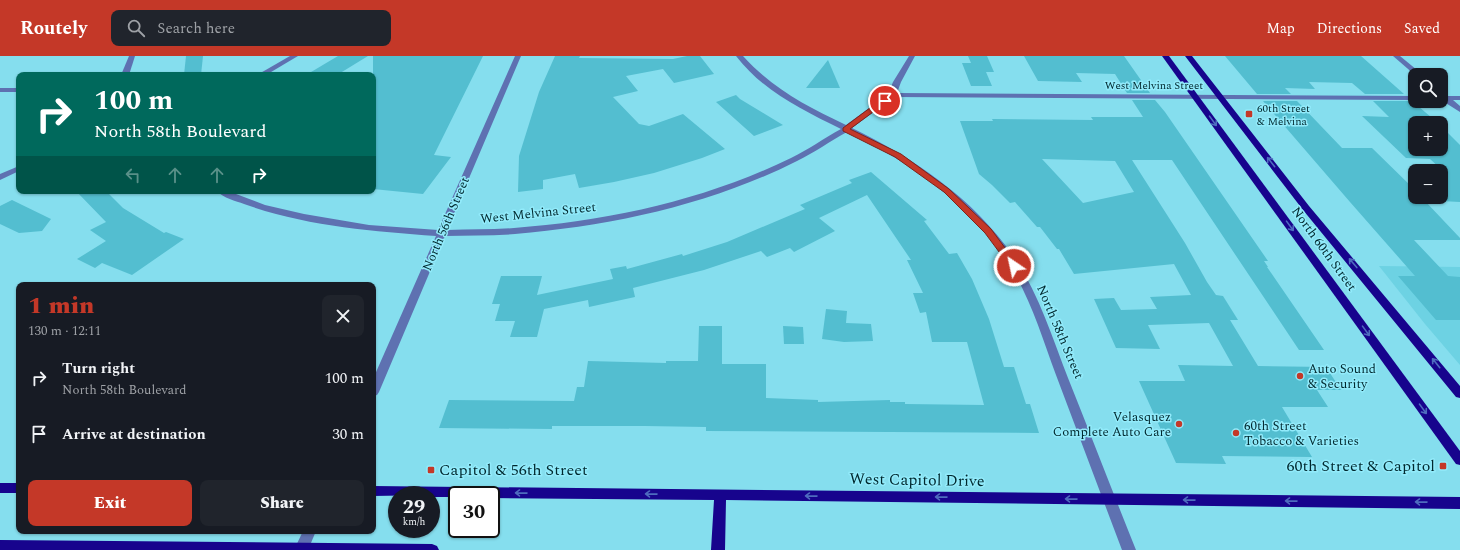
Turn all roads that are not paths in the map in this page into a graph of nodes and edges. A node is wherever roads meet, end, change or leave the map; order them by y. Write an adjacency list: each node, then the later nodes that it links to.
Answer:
1 (132, 56): 10 (street)
2 (295, 56): 11 (street)
3 (518, 56): 26 (street, North 56th Street)
4 (739, 56): 22 (street, North 58th Street)
5 (912, 56): 14 (street)
6 (1165, 56): 15 (main road, North 60th Street)
7 (1188, 56): 17 (main road, North 60th Street)
8 (1396, 56): 9 (street)
9 (1411, 68)
10 (126, 72)
11 (266, 72)
12 (0, 90): 13 (street)
13 (16, 90)
14 (892, 95): 15 (street, West Melvina Street); 22 (street, West Melvina Street)
15 (1196, 97): 17 (street, West Melvina Street); 29 (main road, North 60th Street, one-way to 29)
16 (1448, 97): 19 (street)
17 (1220, 98): 18 (street, West Melvina Street); 28 (main road, North 60th Street, one-way to 17)
18 (1408, 98)
19 (1460, 98)
20 (1448, 100): 21 (street)
21 (1460, 110)
22 (845, 129): 26 (street, West Melvina Street); 34 (street, North 58th Street)
23 (16, 169): 24 (street)
24 (0, 177)
25 (227, 194): 26 (street, West Melvina Street)
26 (442, 234): 27 (street, North 56th Street)
27 (376, 385)
28 (1460, 394)
29 (1460, 460)
30 (0, 488): 31 (main road)
31 (16, 488)
32 (376, 491): 33 (main road, West Capitol Drive, one-way to 32)
33 (720, 495): 34 (main road, West Capitol Drive, one-way to 33); 40 (main road)
34 (1110, 499): 35 (main road, West Capitol Drive, one-way to 34); 41 (street, North 58th Street)
35 (1460, 503)
36 (309, 534): 38 (street)
37 (0, 546): 38 (main road)
38 (302, 549): 39 (main road)
39 (432, 550)
40 (718, 550)
41 (1129, 550)

